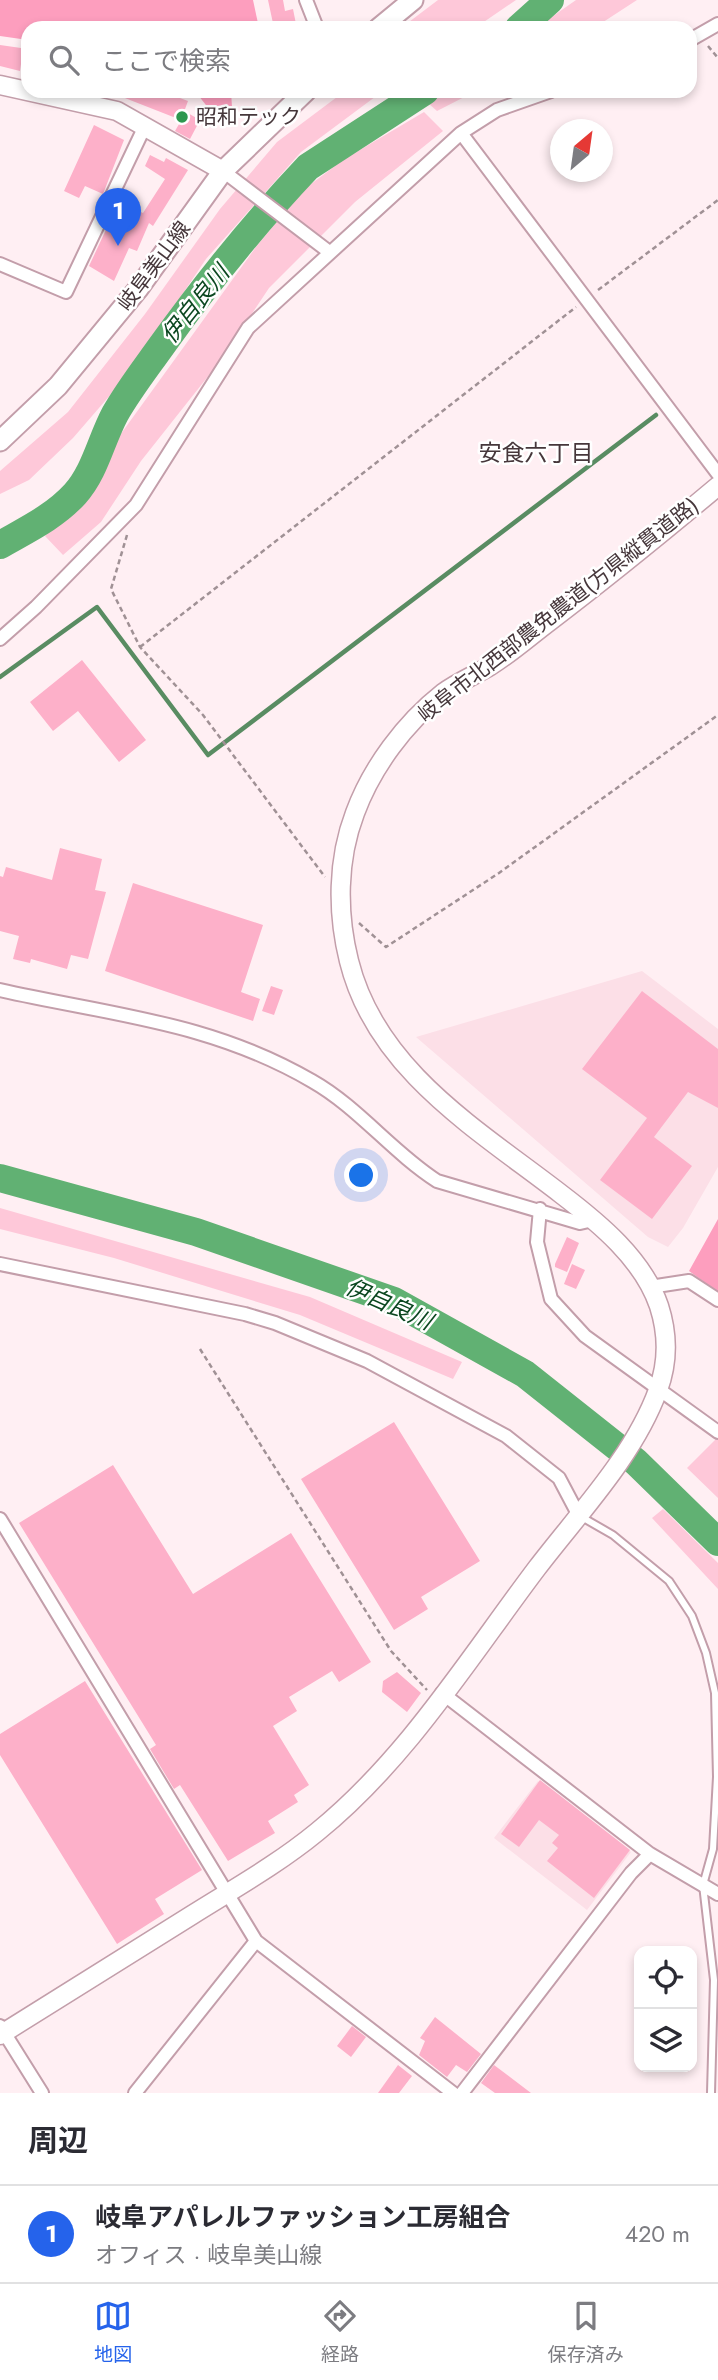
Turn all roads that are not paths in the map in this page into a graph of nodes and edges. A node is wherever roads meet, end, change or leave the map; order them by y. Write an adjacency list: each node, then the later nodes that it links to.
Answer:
1 (306, 0): 3 (street)
2 (413, 0): 4 (main road)
3 (314, 21)
4 (388, 21)
5 (718, 23): 6 (street)
6 (697, 37)
7 (0, 85): 8 (street)
8 (21, 90)
9 (58, 98): 12 (street)
10 (299, 98): 14 (main road, 岐阜美山線)
11 (531, 98): 13 (street)
12 (145, 126): 14 (street); 16 (street)
13 (461, 133): 15 (street); 18 (street)
14 (223, 171): 15 (street); 17 (main road, 岐阜美山線)
15 (323, 249): 20 (street)
16 (0, 264)
17 (0, 441)
18 (718, 474)
19 (718, 486): 23 (street, 岐阜市北西部農免農道(方県縦貫道路))
20 (0, 639)
21 (0, 990): 22 (street)
22 (540, 1209): 23 (street); 27 (street)
23 (593, 1220): 25 (street, 岐阜市北西部農免農道(方県縦貫道路))
24 (0, 1264): 29 (street)
25 (650, 1287): 26 (street); 27 (street, 岐阜市北西部農免農道(方県縦貫道路))
26 (718, 1300)
27 (659, 1389): 28 (street); 29 (street, 岐阜市北西部農免農道(方県縦貫道路))
28 (718, 1432)
29 (582, 1509): 31 (street); 33 (lane)
30 (0, 1519): 34 (street)
31 (439, 1697): 32 (street); 34 (street)
32 (650, 1854): 33 (street); 41 (street)
33 (703, 1885): 35 (street); 42 (lane)
34 (227, 1892): 36 (street); 37 (street)
35 (718, 1894)
36 (256, 1941): 39 (street); 40 (street)
37 (1, 2031): 38 (street)
38 (42, 2093)
39 (135, 2093)
40 (453, 2093)
41 (462, 2093)
42 (712, 2093)

